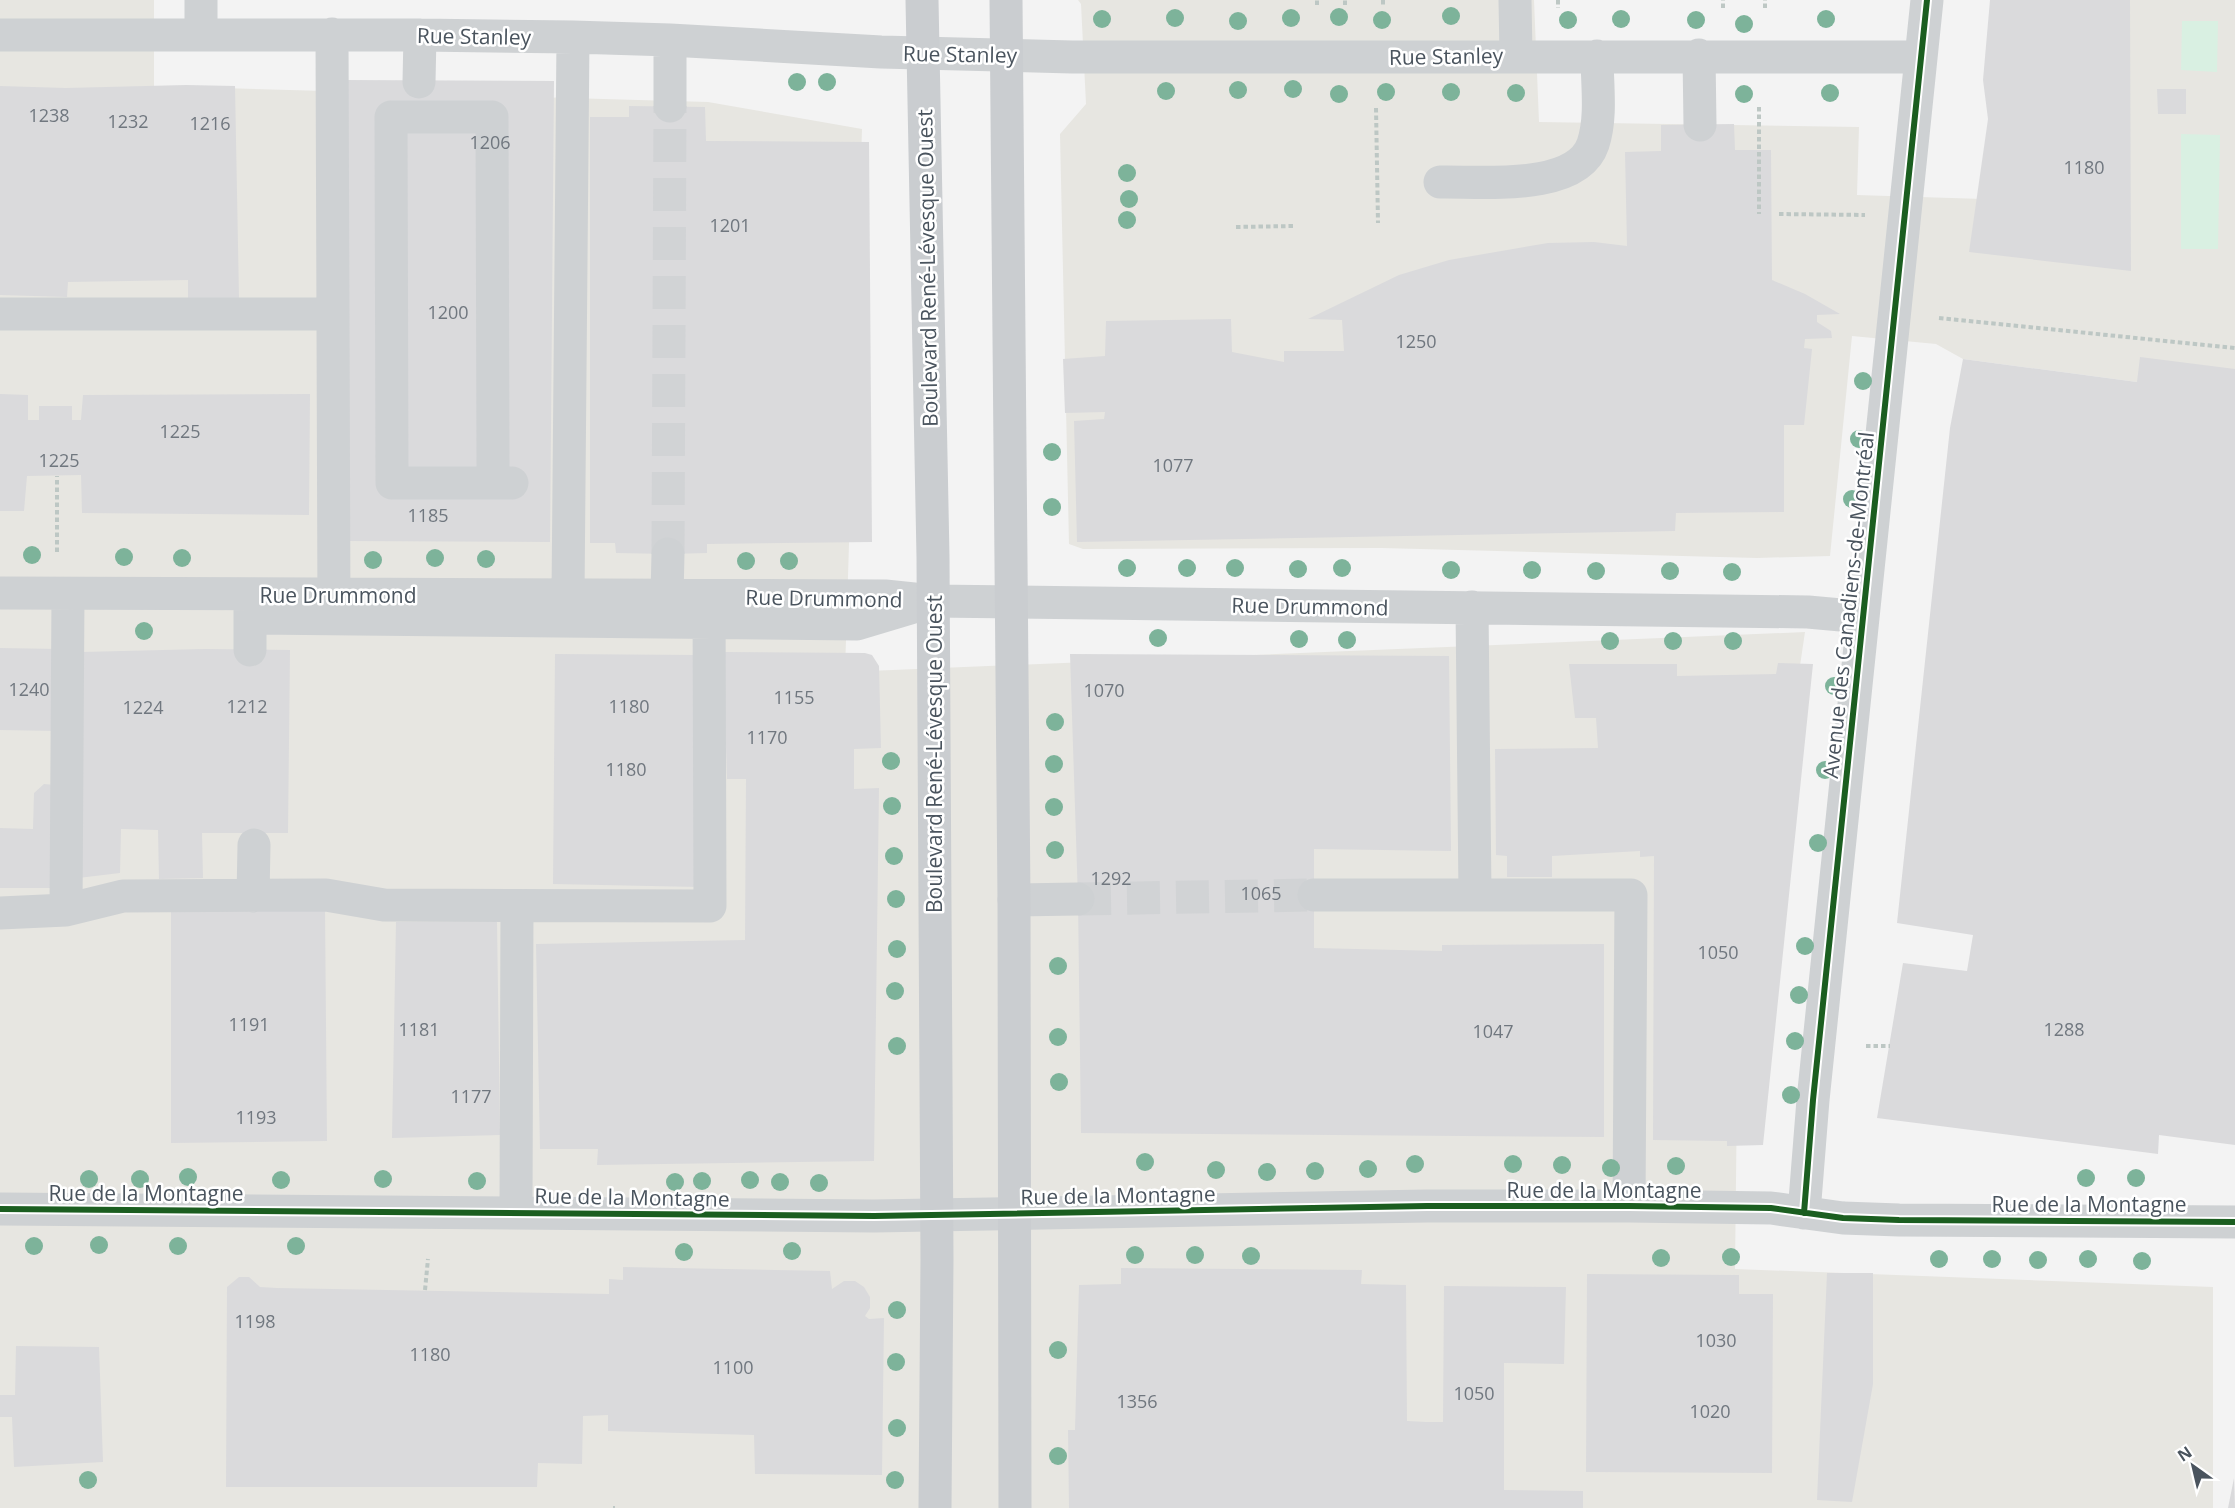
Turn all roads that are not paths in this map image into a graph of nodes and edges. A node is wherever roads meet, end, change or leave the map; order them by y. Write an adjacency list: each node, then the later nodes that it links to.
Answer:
1 (201, 0): 6 (street)
2 (922, 0): 12 (main road, Boulevard René-Lévesque Ouest)
3 (1006, 0): 13 (main road)
4 (1515, 0): 14 (street)
5 (1927, 0): 17 (street, Avenue des Canadiens-de-Montréal)
6 (201, 34): 7 (street, Rue Stanley); 9 (street, Rue Stanley)
7 (332, 34): 8 (street, Rue Stanley); 23 (street)
8 (420, 34): 10 (street, Rue Stanley); 18 (street)
9 (0, 35)
10 (573, 38): 11 (street, Rue Stanley); 28 (street)
11 (670, 40): 12 (street, Rue Stanley); 19 (street)
12 (923, 53): 13 (street, Rue Stanley); 30 (main road, Boulevard René-Lévesque Ouest)
13 (1006, 55): 14 (street, Rue Stanley); 31 (main road)
14 (1516, 55): 15 (street, Rue Stanley)
15 (1597, 56): 16 (street, Rue Stanley); 21 (street)
16 (1699, 56): 17 (street, Rue Stanley); 20 (street)
17 (1920, 57): 36 (street, Avenue des Canadiens-de-Montréal)
18 (419, 82)
19 (670, 106)
20 (1700, 124)
21 (1440, 182)
22 (0, 314): 23 (street)
23 (333, 314): 33 (street)
24 (502, 475): 24 (street)
25 (668, 554): 29 (street)
26 (0, 593): 27 (street, Rue Drummond)
27 (68, 594): 32 (street, Rue Drummond); 45 (street)
28 (568, 596): 29 (street, Rue Drummond); 33 (street, Rue Drummond)
29 (667, 596): 35 (street, Rue Drummond)
30 (933, 602): 31 (street, Rue Drummond); 35 (street, Rue Drummond); 52 (main road, Boulevard René-Lévesque Ouest)
31 (1011, 602): 34 (street, Rue Drummond); 43 (main road)
32 (250, 607): 33 (street, Rue Drummond); 37 (street)
33 (334, 608): 35 (street)
34 (1472, 608): 36 (street, Rue Drummond); 40 (street)
35 (709, 610): 44 (street)
36 (1863, 616): 51 (street, Avenue des Canadiens-de-Montréal)
37 (250, 651)
38 (254, 845): 41 (street)
39 (1314, 895): 40 (street)
40 (1475, 895): 47 (street)
41 (253, 896): 44 (street); 45 (street)
42 (1078, 899): 43 (street)
43 (1014, 900): 50 (main road)
44 (517, 906): 49 (street)
45 (66, 910): 46 (street)
46 (0, 913)
47 (1629, 1206): 50 (street, Rue de la Montagne); 51 (street, Rue de la Montagne)
48 (0, 1209): 49 (street, Rue de la Montagne)
49 (516, 1212): 52 (street, Rue de la Montagne)
50 (1015, 1213): 52 (street, Rue de la Montagne); 55 (main road)
51 (1804, 1213): 53 (street, Rue de la Montagne)
52 (936, 1215): 54 (main road, Boulevard René-Lévesque Ouest)
53 (2235, 1222)
54 (935, 1508)
55 (1015, 1508)

